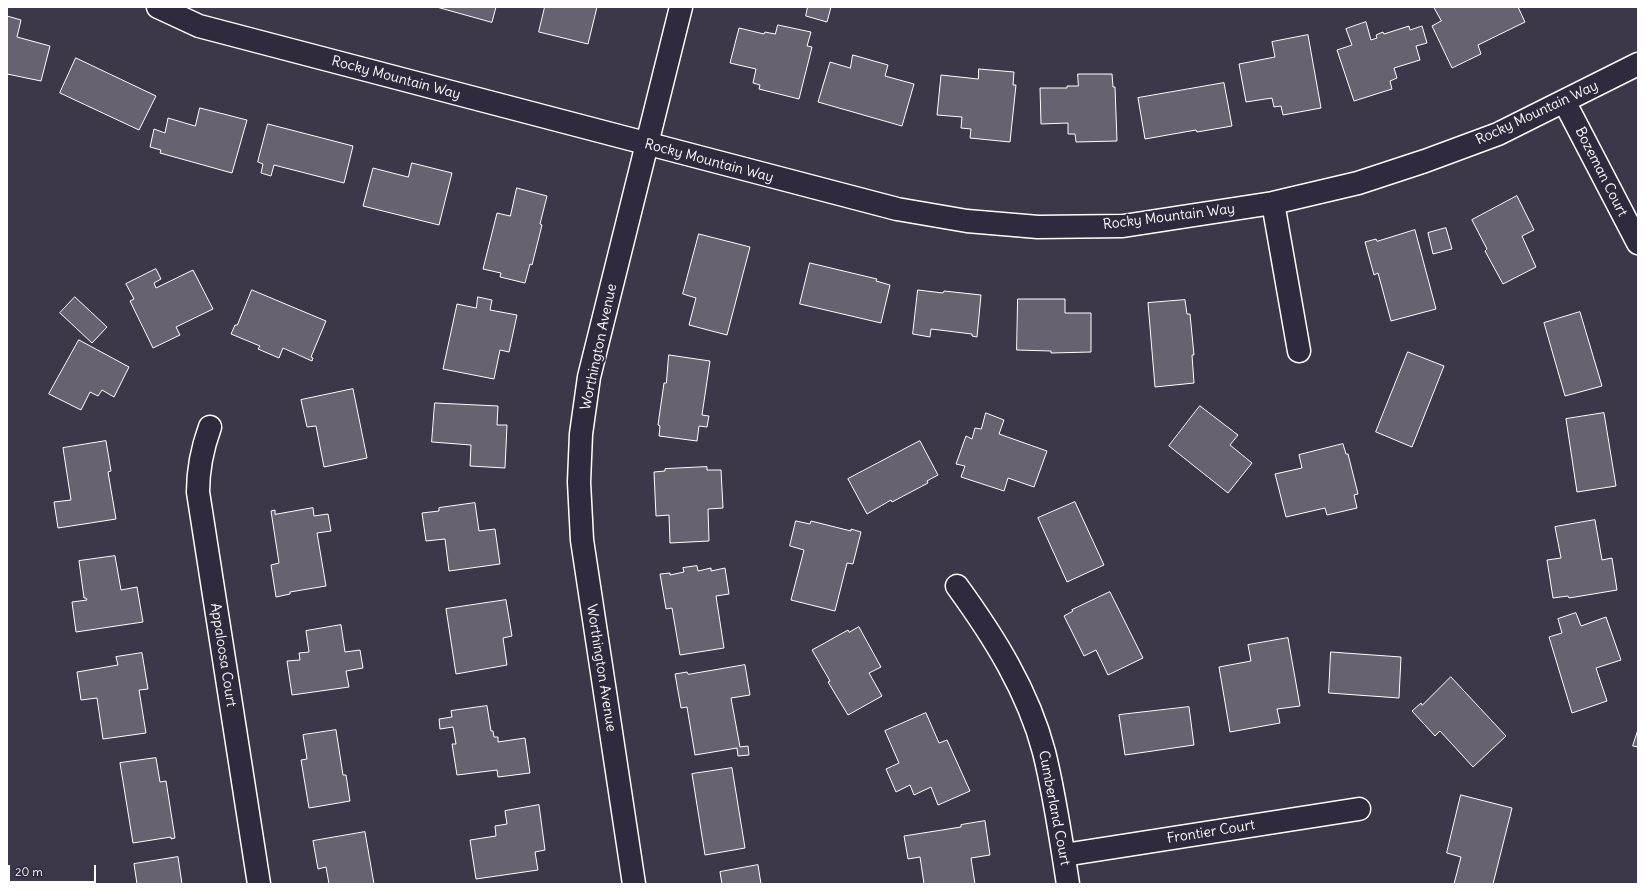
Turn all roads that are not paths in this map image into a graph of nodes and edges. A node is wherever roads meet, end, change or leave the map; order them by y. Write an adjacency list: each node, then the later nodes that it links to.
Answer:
1 (158, 7): 5 (street, Rocky Mountain Way)
2 (681, 7): 5 (street, Worthington Avenue)
3 (1638, 64): 4 (street, Rocky Mountain Way)
4 (1564, 101): 6 (street, Rocky Mountain Way); 7 (street, Bozeman Court)
5 (647, 144): 6 (street, Rocky Mountain Way); 14 (street, Worthington Avenue)
6 (1273, 203): 8 (street)
7 (1638, 243)
8 (1299, 351)
9 (210, 427): 13 (street, Appaloosa Court)
10 (957, 586): 12 (street, Cumberland Court)
11 (1359, 809): 12 (street, Frontier Court)
12 (1064, 854): 15 (street, Cumberland Court)
13 (258, 884)
14 (634, 884)
15 (1068, 884)

